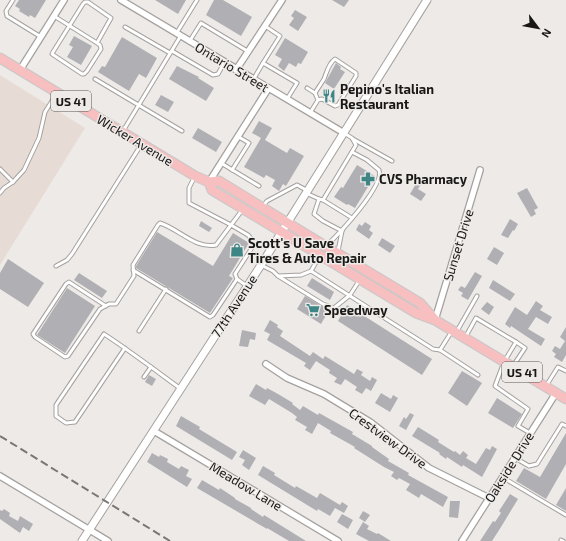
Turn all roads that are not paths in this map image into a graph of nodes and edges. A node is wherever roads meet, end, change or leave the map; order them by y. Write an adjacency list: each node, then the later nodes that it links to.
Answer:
1 (13, 0): 12 (lane)
2 (64, 0): 7 (street)
3 (121, 0): 11 (street, Ontario Street)
4 (196, 0): 11 (lane)
5 (282, 0): 9 (street)
6 (427, 0): 34 (street, 77th Avenue)
7 (54, 16): 8 (lane); 12 (street)
8 (69, 26): 14 (lane); 14 (lane); 14 (lane)
9 (265, 26): 16 (street); 19 (lane)
10 (125, 27): 15 (lane)
11 (178, 35): 13 (street, Ontario Street); 15 (lane)
12 (41, 37): 20 (street)
13 (189, 42): 16 (lane); 18 (street, Ontario Street)
14 (97, 43)
15 (171, 52): 18 (lane); 30 (lane)
16 (249, 52): 21 (street)
17 (0, 58): 20 (highway, Wicker Avenue / US 41)
18 (224, 63): 21 (street, Ontario Street)
19 (263, 63): 23 (lane); 28 (lane)
20 (20, 70): 26 (highway, Wicker Avenue / US 41)
21 (236, 70): 23 (street, Ontario Street)
22 (95, 79): 30 (lane)
23 (253, 80): 25 (street, Ontario Street)
24 (307, 88): 27 (lane)
25 (268, 89): 28 (street, Ontario Street); 35 (street)
26 (58, 93): 33 (highway, Wicker Avenue / US 41); 45 (lane)
27 (315, 93): 29 (lane); 29 (lane)
28 (287, 99): 31 (street, Ontario Street)
29 (318, 100): 31 (lane)
30 (138, 105): 32 (lane); 33 (lane)
31 (310, 113): 34 (street, Ontario Street)
32 (182, 131)
33 (122, 132): 37 (highway, Wicker Avenue / US 41)
34 (344, 133): 36 (lane); 48 (street, 77th Avenue)
35 (237, 136): 40 (street); 42 (lane)
36 (352, 138): 38 (lane); 39 (lane)
37 (142, 144): 44 (highway, Wicker Avenue / US 41); 62 (lane)
38 (352, 152): 50 (lane); 53 (lane)
39 (392, 161)
40 (221, 163): 42 (lane); 46 (street)
41 (0, 168): 45 (lane)
42 (232, 170): 47 (lane)
43 (480, 170): 73 (street, Sunset Drive)
44 (195, 176): 46 (highway, Wicker Avenue / US 41); 55 (lane)
45 (13, 182): 49 (lane)
46 (208, 182): 51 (highway, Wicker Avenue / US 41); 52 (highway, Wicker Avenue / US 41)
47 (259, 186)
48 (307, 192): 50 (lane); 51 (lane); 54 (street, 77th Avenue)
49 (0, 193)
50 (321, 200): 53 (lane); 56 (lane)
51 (262, 207): 54 (highway, Wicker Avenue / US 41)
52 (243, 209): 55 (lane); 57 (highway, Wicker Avenue / US 41)
53 (352, 218): 56 (lane)
54 (288, 223): 57 (street, 77th Avenue); 58 (highway, Wicker Avenue / US 41)
55 (231, 225): 63 (lane); 66 (lane)
56 (342, 231): 58 (lane); 59 (lane)
57 (282, 233): 60 (highway, Wicker Avenue / US 41); 61 (street, 77th Avenue)
58 (326, 247): 59 (highway, Wicker Avenue / US 41)
59 (338, 253): 73 (highway, Wicker Avenue / US 41)
60 (320, 256): 64 (lane); 67 (highway, Wicker Avenue / US 41)
61 (261, 265): 65 (lane); 68 (street, 77th Avenue)
62 (56, 266)
63 (133, 270): 69 (lane); 72 (lane)
64 (311, 271): 65 (lane); 70 (lane)
65 (278, 276): 70 (lane)
66 (237, 278): 68 (lane); 69 (lane)
67 (360, 280): 70 (lane); 73 (highway, Wicker Avenue / US 41)
68 (247, 286): 87 (street, 77th Avenue)
69 (166, 289): 74 (lane)
70 (350, 295): 78 (lane)
71 (477, 296): 75 (lane)
72 (106, 306): 72 (lane)
73 (435, 320): 75 (highway, Wicker Avenue / US 41)
74 (139, 331)
75 (458, 334): 76 (lane); 78 (lane); 79 (highway, Wicker Avenue / US 41)
76 (516, 342): 79 (lane); 82 (lane)
77 (124, 348): 77 (lane); 81 (lane)
78 (440, 350): 84 (lane)
79 (504, 362): 82 (highway, Wicker Avenue / US 41); 92 (lane)
80 (266, 364): 96 (street, Crestview Drive)
81 (151, 367): 85 (lane); 87 (lane)
82 (513, 367): 86 (highway, Wicker Avenue / US 41)
83 (566, 371): 86 (lane)
84 (478, 375)
85 (144, 377)
86 (546, 387): 88 (highway, Wicker Avenue / US 41)
87 (181, 388): 91 (street, 77th Avenue)
88 (556, 393): 89 (highway, Wicker Avenue / US 41); 92 (street, Oakside Drive)
89 (566, 399)
90 (566, 426): 93 (lane)
91 (154, 431): 98 (street, 77th Avenue); 101 (street, Meadow Lane)
92 (530, 433): 93 (street, Oakside Drive)
93 (515, 458): 95 (street, Oakside Drive)
94 (0, 476): 98 (street)
95 (502, 477): 96 (street, Oakside Drive); 97 (lane)
96 (489, 498): 102 (street, Oakside Drive)
97 (566, 515)
98 (90, 530): 99 (street, 77th Avenue); 100 (street)
99 (82, 541)
100 (108, 541)
101 (338, 541)
102 (462, 541)

